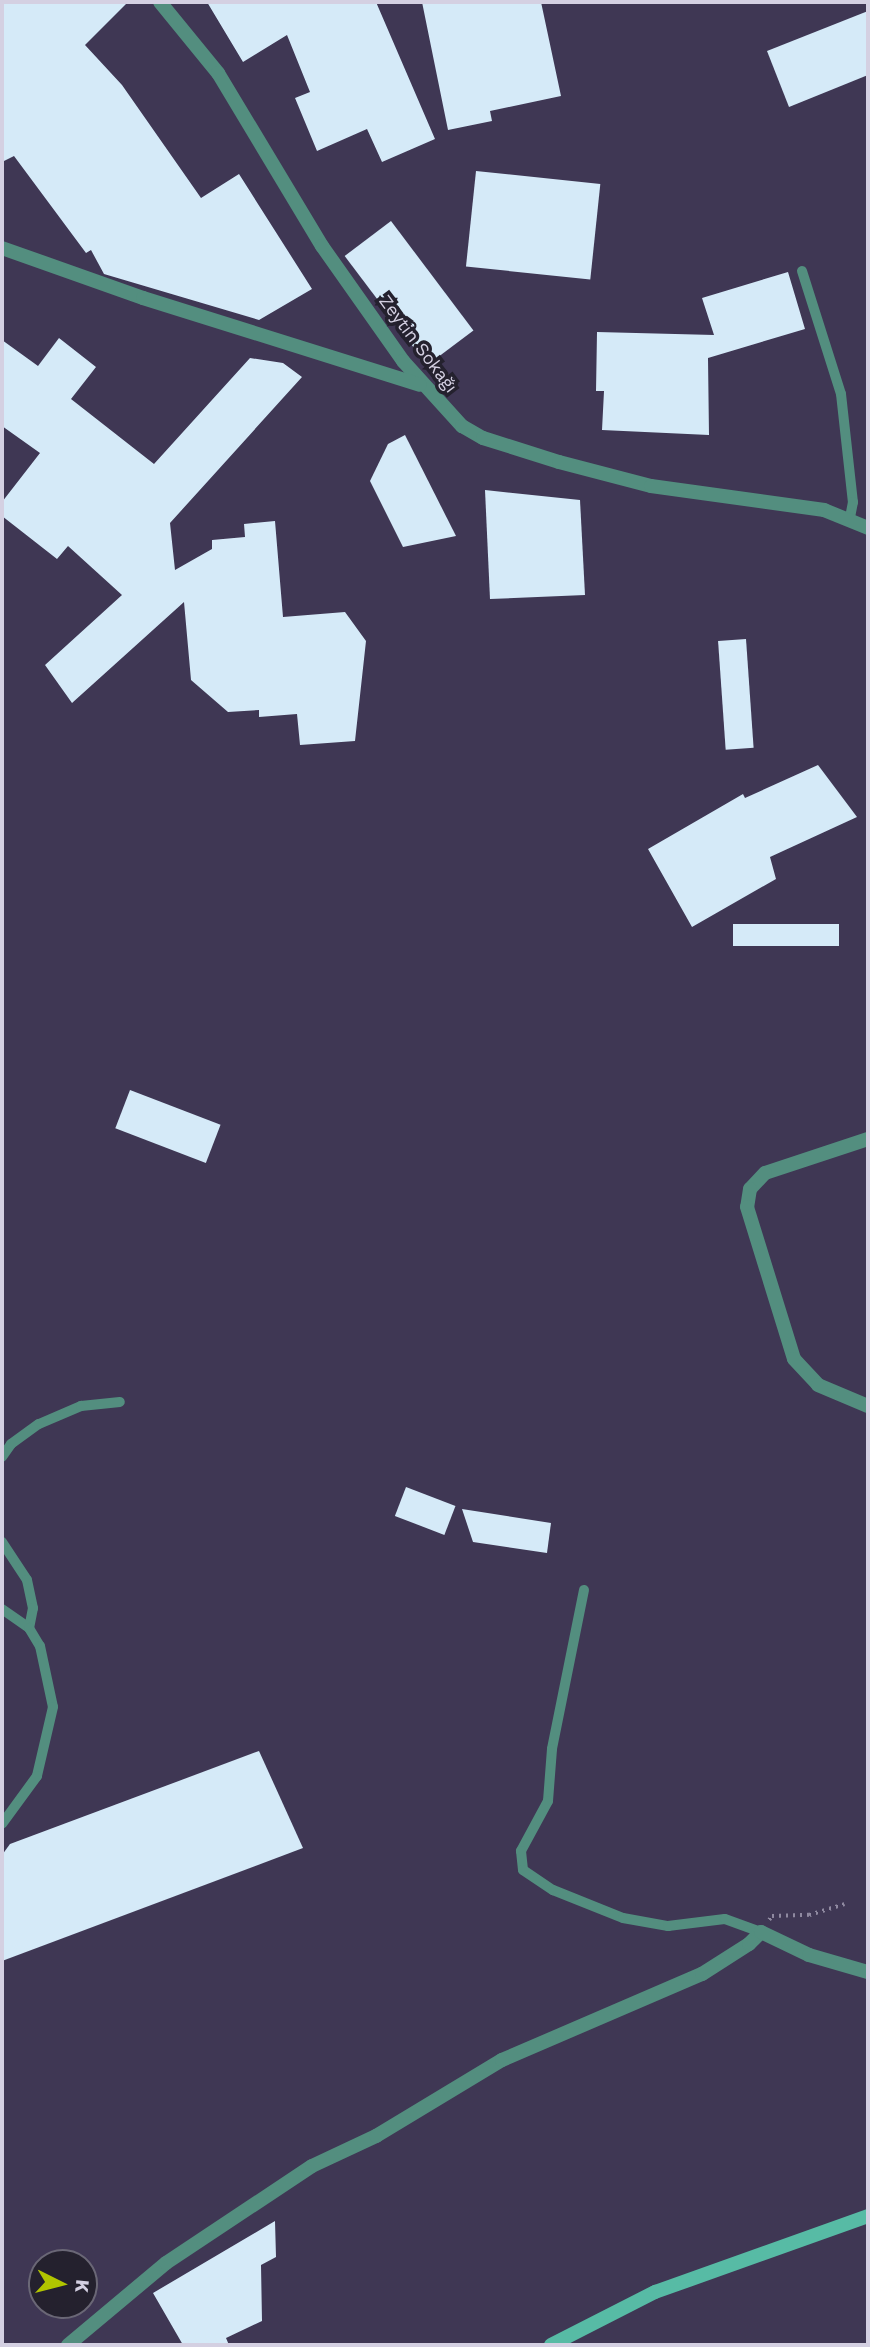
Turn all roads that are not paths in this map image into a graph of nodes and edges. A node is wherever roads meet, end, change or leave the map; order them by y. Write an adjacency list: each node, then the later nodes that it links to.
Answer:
1 (160, 2): 4 (street, Zeytin Sokağı)
2 (2, 248): 4 (street)
3 (802, 271): 5 (lane)
4 (421, 385): 5 (street, Zeytin Sokağı)
5 (850, 518): 6 (street, Zeytin Sokağı)
6 (868, 528)
7 (868, 1139): 9 (street)
8 (120, 1402): 10 (lane)
9 (868, 1406)
10 (2, 1457)
11 (2, 1542): 14 (lane)
12 (584, 1590): 16 (lane)
13 (2, 1609): 14 (lane)
14 (29, 1628): 15 (lane)
15 (2, 1824)
16 (761, 1931): 17 (street); 19 (street)
17 (868, 1972)
18 (868, 2216): 20 (street)
19 (68, 2345)
20 (551, 2345)

